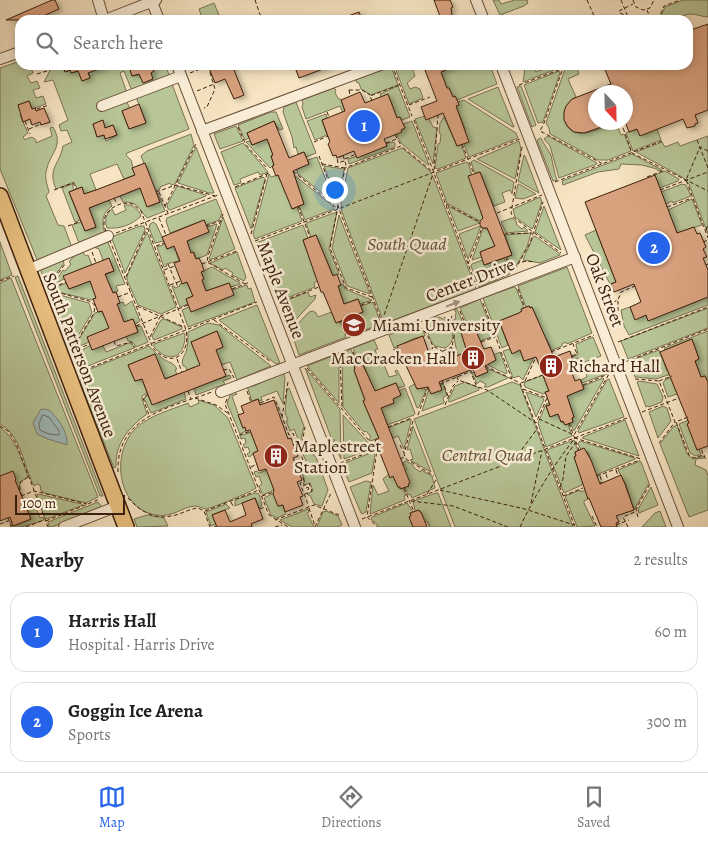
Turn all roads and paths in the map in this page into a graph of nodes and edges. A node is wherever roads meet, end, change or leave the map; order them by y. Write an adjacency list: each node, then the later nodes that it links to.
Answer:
1 (98, 0): 13 (street)
2 (255, 0): 16 (path)
3 (476, 0): 17 (street)
4 (587, 0): 18 (path)
5 (622, 0): 11 (path)
6 (633, 0): 10 (path)
7 (654, 0): 12 (path)
8 (680, 0): 22 (path)
9 (154, 1): 14 (street); 15 (street)
10 (634, 4): 11 (path); 12 (path)
11 (624, 8): 19 (path); 20 (path)
12 (647, 10): 21 (path)
13 (102, 15)
14 (117, 15)
15 (158, 15)
16 (260, 15)
17 (482, 15)
18 (594, 15)
19 (625, 15)
20 (627, 15)
21 (649, 15)
22 (660, 15)
23 (15, 54): 24 (street)
24 (0, 59)
25 (50, 70): 34 (path)
26 (181, 70): 35 (street, Maple Avenue)
27 (198, 70): 35 (path)
28 (209, 70): 36 (path)
29 (367, 70): 55 (street)
30 (394, 70): 37 (path)
31 (503, 70): 38 (street, Oak Street)
32 (558, 70): 38 (path)
33 (562, 70): 82 (path)
34 (37, 74)
35 (185, 75): 48 (street); 61 (street, Maple Avenue)
36 (214, 83): 39 (path); 49 (path)
37 (400, 85): 40 (path); 47 (path)
38 (510, 88): 65 (street, Oak Street)
39 (196, 91)
40 (378, 93): 42 (path); 43 (path)
41 (350, 96): 42 (path)
42 (370, 96): 45 (path)
43 (380, 96)
44 (430, 97): 47 (path)
45 (372, 101)
46 (49, 105): 50 (path)
47 (408, 105): 53 (path)
48 (102, 106)
49 (203, 108)
50 (37, 109)
51 (327, 112): 54 (path)
52 (438, 115): 88 (path)
53 (412, 116)
54 (329, 117)
55 (235, 119): 61 (street); 85 (path)
56 (414, 120): 88 (path)
57 (25, 121): 59 (path)
58 (41, 124): 59 (path)
59 (28, 130): 62 (path)
60 (624, 130): 77 (path)
61 (202, 131): 101 (street, Maple Avenue)
62 (30, 134)
63 (395, 135): 66 (path)
64 (328, 136): 69 (path)
65 (528, 136): 80 (path); 94 (street, Oak Street)
66 (397, 139): 70 (path); 73 (path)
67 (697, 140): 75 (path)
68 (662, 141): 77 (path)
69 (314, 142)
70 (386, 143)
71 (196, 144): 93 (path)
72 (462, 144): 80 (path)
73 (402, 146): 83 (path); 88 (path)
74 (522, 147): 111 (path)
75 (700, 147): 76 (path); 84 (path); 92 (path)
76 (708, 151)
77 (632, 153): 82 (path); 86 (path)
78 (356, 154): 83 (path)
79 (319, 156): 81 (path)
80 (468, 159): 88 (path); 90 (path)
81 (322, 164): 83 (path); 112 (path)
82 (603, 164): 94 (path)
83 (345, 168): 112 (path)
84 (708, 168)
85 (268, 169)
86 (666, 169): 91 (path); 92 (path)
87 (293, 171): 112 (path)
88 (434, 172): 106 (path); 112 (path); 201 (path)
89 (708, 172): 92 (path)
90 (474, 174)
91 (647, 177)
92 (686, 180): 97 (path); 99 (path); 103 (path)
93 (176, 185): 98 (path); 101 (path); 108 (path)
94 (549, 188): 111 (path); 144 (street, Oak Street)
95 (76, 189): 96 (path)
96 (54, 190)
97 (660, 190)
98 (159, 191): 100 (path); 108 (path)
99 (708, 191)
100 (156, 192)
101 (222, 193): 113 (path); 130 (path); 236 (street, Maple Avenue)
102 (0, 196): 156 (highway, South Patterson Avenue)
103 (692, 197): 110 (path); 128 (path)
104 (114, 198): 107 (path)
105 (544, 202): 129 (path)
106 (445, 203): 122 (path); 151 (path)
107 (117, 205): 120 (path); 133 (path)
108 (165, 206): 113 (path)
109 (298, 206): 121 (path)
110 (667, 207)
111 (511, 208): 115 (path); 129 (path)
112 (339, 209): 121 (path); 158 (path); 176 (path)
113 (168, 214): 116 (path)
114 (223, 214): 118 (path)
115 (497, 214)
116 (159, 217): 120 (path); 132 (path)
117 (81, 221): 124 (path)
118 (221, 221): 125 (path); 146 (path)
119 (0, 222): 344 (highway, South Patterson Avenue)
120 (145, 222): 126 (path); 133 (path)
121 (304, 222): 134 (path); 136 (path)
122 (480, 222)
123 (708, 224): 128 (path)
124 (68, 226)
125 (206, 226)
126 (148, 227): 140 (path); 157 (path)
127 (482, 228): 151 (path)
128 (706, 230): 135 (path)
129 (533, 232): 131 (path); 143 (path); 147 (path)
130 (251, 234)
131 (504, 234)
132 (166, 235)
133 (108, 236): 139 (street); 157 (path)
134 (310, 237)
135 (708, 239): 137 (path)
136 (255, 242)
137 (703, 242)
138 (164, 243): 140 (path)
139 (89, 244): 141 (street); 148 (path)
140 (155, 246): 155 (path)
141 (76, 250): 156 (street); 172 (path)
142 (237, 250): 146 (path)
143 (564, 256)
144 (575, 257): 160 (street, Center Drive); 222 (street, Oak Street)
145 (506, 258): 147 (path)
146 (207, 262): 150 (path); 166 (path)
147 (521, 262): 152 (path)
148 (96, 263)
149 (168, 264): 154 (path)
150 (202, 264)
151 (468, 264): 174 (path)
152 (538, 265)
153 (175, 266): 154 (path)
154 (170, 268): 155 (path); 165 (path)
155 (164, 270): 167 (path)
156 (20, 273): 161 (path); 344 (highway, South Patterson Avenue)
157 (126, 277): 173 (path)
158 (342, 278): 159 (path); 176 (path)
159 (338, 279)
160 (514, 280): 174 (street, Center Drive); 187 (path)
161 (0, 281)
162 (181, 281): 165 (path)
163 (66, 282): 172 (path)
164 (250, 282): 166 (path)
165 (176, 283): 167 (path); 169 (path)
166 (245, 284): 171 (path)
167 (170, 285): 188 (path)
168 (635, 286): 178 (path)
169 (178, 287)
170 (319, 287): 180 (path)
171 (232, 289)
172 (46, 290): 218 (path)
173 (131, 292): 175 (path); 184 (path)
174 (480, 294): 182 (street, Center Drive); 202 (path)
175 (118, 297)
176 (372, 297): 177 (path)
177 (374, 300): 181 (path); 201 (path)
178 (618, 300): 183 (path); 197 (path)
179 (257, 302): 191 (path)
180 (278, 303)
181 (361, 305)
182 (455, 305): 195 (path); 199 (path); 201 (street, Center Drive, one-way to 182)
183 (606, 305)
184 (136, 306): 189 (path); 194 (path)
185 (188, 306): 188 (path)
186 (708, 307): 222 (path)
187 (525, 308)
188 (179, 309): 189 (path); 203 (path)
189 (160, 316): 194 (path); 203 (path); 212 (path)
190 (443, 316): 195 (path)
191 (213, 320): 205 (path); 242 (path)
192 (341, 321): 211 (path)
193 (428, 322): 206 (path)
194 (143, 323): 200 (path); 212 (path)
195 (451, 323): 221 (path)
196 (500, 323): 202 (path)
197 (614, 323)
198 (416, 324): 206 (path)
199 (465, 324)
200 (136, 326)
201 (383, 326): 236 (street, Center Drive)
202 (492, 326): 209 (path)
203 (185, 327): 205 (path)
204 (708, 329): 210 (path)
205 (186, 330): 219 (path); 235 (path)
206 (426, 333): 208 (path)
207 (594, 335): 217 (path)
208 (427, 337): 213 (path); 220 (path)
209 (496, 337): 216 (path); 225 (path)
210 (688, 337): 214 (path); 240 (path)
211 (348, 338)
212 (149, 339): 219 (path)
213 (424, 339)
214 (689, 340)
215 (114, 341): 226 (path)
216 (481, 342)
217 (573, 343): 231 (path); 233 (path)
218 (90, 344)
219 (150, 344): 226 (path); 235 (path)
220 (433, 346): 228 (path); 232 (path)
221 (452, 346): 228 (path); 228 (path)
222 (609, 346): 240 (street, Oak Street)
223 (351, 348): 238 (path)
224 (398, 348): 227 (path)
225 (500, 348)
226 (136, 349): 245 (path)
227 (393, 350)
228 (442, 351)
229 (340, 352): 275 (path)
230 (502, 352): 252 (path)
231 (550, 352)
232 (429, 355)
233 (572, 356)
234 (536, 357): 254 (path)
235 (177, 358): 246 (path)
236 (292, 364): 242 (street, Center Drive); 367 (street, Maple Avenue)
237 (305, 365): 275 (path)
238 (358, 365)
239 (485, 366): 252 (path)
240 (618, 368): 277 (street, Oak Street)
241 (223, 370): 259 (path)
242 (277, 370): 259 (street, Center Drive)
243 (474, 370): 244 (path)
244 (471, 371): 248 (path); 261 (path)
245 (78, 372)
246 (182, 372)
247 (543, 375): 254 (path)
248 (457, 376): 251 (path); 253 (path)
249 (672, 376): 255 (path)
250 (635, 379): 255 (path)
251 (458, 380): 261 (path); 267 (path)
252 (512, 380): 257 (path)
253 (443, 381): 258 (path); 267 (path)
254 (525, 381): 257 (path)
255 (659, 381): 272 (path)
256 (288, 382): 280 (path)
257 (520, 383): 263 (path)
258 (440, 384)
259 (238, 385): 265 (street, Center Drive); 271 (path); 276 (path)
260 (582, 385): 294 (path)
261 (476, 386): 287 (path)
262 (428, 387): 278 (path)
263 (523, 389): 283 (path); 287 (path)
264 (188, 391): 270 (path)
265 (216, 392): 268 (path)
266 (148, 394): 279 (path)
267 (448, 396): 274 (path)
268 (195, 398): 270 (path); 276 (path)
269 (679, 398): 272 (path)
270 (192, 399): 279 (path)
271 (251, 402)
272 (667, 402): 277 (path); 285 (path)
273 (260, 403): 280 (path)
274 (445, 405)
275 (342, 409): 302 (path)
276 (230, 414): 293 (path)
277 (635, 414): 294 (path); 387 (street, Oak Street)
278 (418, 415)
279 (150, 416): 318 (path)
280 (282, 417): 299 (path)
281 (688, 417): 285 (path)
282 (412, 418): 290 (path)
283 (538, 418): 287 (path); 294 (path)
284 (413, 421): 306 (path)
285 (675, 422): 296 (path); 307 (path)
286 (569, 423): 294 (path)
287 (536, 424): 291 (path)
288 (0, 426): 321 (path)
289 (305, 427): 297 (path)
290 (388, 427)
291 (537, 428): 303 (path); 310 (path)
292 (251, 431): 293 (path)
293 (238, 436): 314 (path)
294 (574, 437): 295 (path); 303 (path); 315 (path); 316 (path)
295 (576, 442): 305 (path); 329 (path)
296 (659, 442)
297 (302, 445): 299 (path); 308 (path)
298 (400, 445): 306 (path)
299 (298, 446): 300 (path); 326 (path)
300 (295, 448)
301 (701, 448): 307 (path)
302 (378, 449): 312 (path); 359 (path)
303 (545, 449): 304 (path); 315 (path)
304 (542, 450): 310 (path); 350 (path)
305 (579, 450)
306 (404, 455): 309 (path); 319 (path)
307 (703, 455): 311 (path)
308 (316, 456)
309 (400, 459)
310 (514, 461): 331 (path)
311 (706, 461)
312 (340, 463)
313 (257, 464): 314 (path)
314 (250, 467): 332 (path)
315 (552, 468): 329 (path); 350 (path)
316 (616, 469): 317 (path); 320 (path)
317 (606, 473): 323 (path); 324 (path)
318 (118, 475)
319 (434, 476)
320 (618, 476)
321 (29, 477): 334 (path); 339 (path)
322 (436, 480): 338 (path)
323 (608, 480)
324 (600, 483)
325 (650, 484): 355 (path)
326 (301, 486): 327 (path); 333 (path)
327 (308, 488): 333 (path); 337 (path)
328 (404, 488): 343 (path)
329 (560, 488): 340 (path)
330 (583, 488): 340 (path)
331 (440, 489): 338 (path); 353 (path)
332 (259, 490): 341 (path); 342 (path)
333 (303, 490): 337 (path)
334 (34, 491): 339 (path); 345 (path); 346 (path)
335 (274, 492): 341 (path)
336 (331, 493): 351 (path)
337 (304, 494): 349 (path)
338 (427, 494): 343 (path)
339 (22, 495): 345 (path)
340 (563, 496): 371 (path)
341 (262, 497): 348 (path)
342 (231, 501): 347 (path); 354 (path)
343 (410, 501): 356 (path); 359 (path); 383 (path)
344 (113, 502): 346 (path); 354 (path); 376 (street); 377 (highway, South Patterson Avenue); 378 (highway, South Patterson Avenue)
345 (38, 504): 365 (path)
346 (87, 504): 365 (path)
347 (233, 506)
348 (266, 507): 352 (path); 362 (path)
349 (309, 507): 351 (path); 362 (path); 381 (path)
350 (530, 507): 353 (path)
351 (323, 508): 357 (path); 381 (path)
352 (260, 509)
353 (528, 510): 371 (path); 384 (path)
354 (204, 511): 379 (path)
355 (636, 511): 360 (path); 366 (path)
356 (414, 512)
357 (339, 515)
358 (592, 516): 385 (path)
359 (367, 517): 367 (path); 382 (path)
360 (638, 517)
361 (8, 518): 364 (path)
362 (275, 520): 370 (path)
363 (629, 520): 366 (path)
364 (8, 521): 368 (path); 373 (path)
365 (45, 521): 374 (path); 375 (path)
366 (625, 522): 369 (path); 386 (path)
367 (359, 523)
368 (0, 524)
369 (616, 525)
370 (285, 526): 380 (path)
371 (575, 526)
372 (601, 526): 385 (path)
373 (11, 527)
374 (26, 527)
375 (48, 527)
376 (64, 527)
377 (118, 527)
378 (126, 527)
379 (210, 527)
380 (276, 527)
381 (315, 527)
382 (378, 527)
383 (508, 527)
384 (520, 527)
385 (597, 527)
386 (628, 527)
387 (678, 527)

